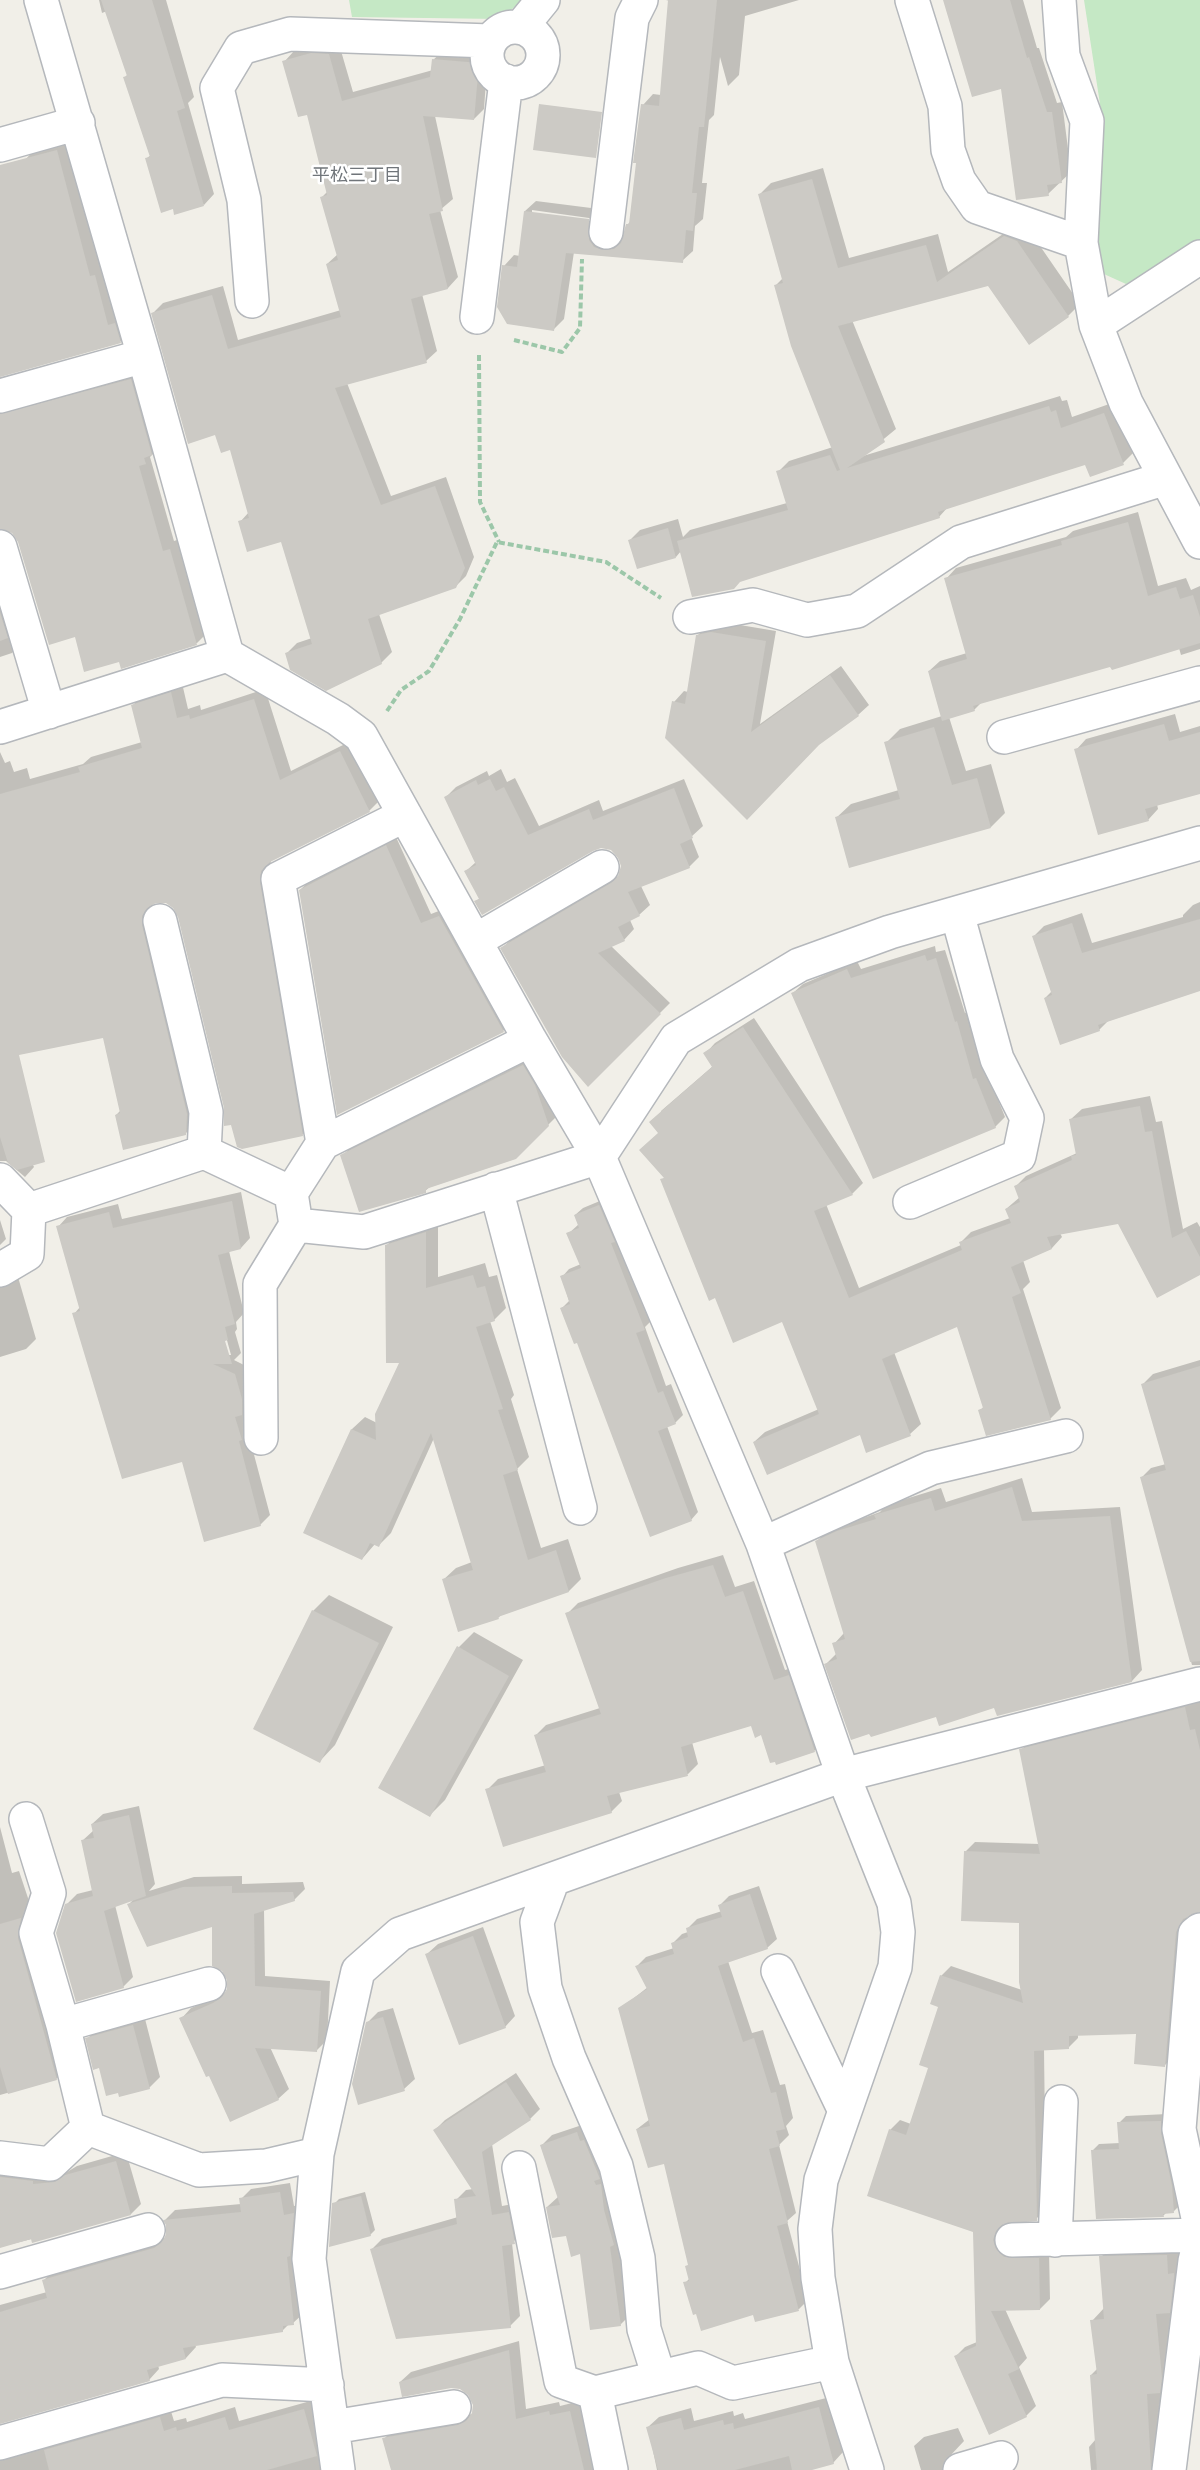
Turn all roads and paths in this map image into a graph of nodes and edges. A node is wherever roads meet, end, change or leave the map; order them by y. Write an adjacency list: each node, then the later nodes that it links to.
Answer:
1 (41, 0): 9 (street)
2 (543, 0): 6 (street)
3 (641, 0): 11 (street)
4 (912, 0): 12 (street)
5 (1059, 0): 12 (street)
6 (520, 27): 7 (street); 8 (street)
7 (490, 41): 8 (street); 14 (street)
8 (506, 81): 15 (street)
9 (78, 123): 10 (street); 18 (street)
10 (0, 145)
11 (606, 232): 17 (path)
12 (1081, 243): 16 (street)
13 (1200, 257): 16 (street)
14 (252, 301)
15 (477, 317): 21 (path)
16 (1096, 325): 20 (street)
17 (514, 340)
18 (144, 356): 19 (street); 25 (street)
19 (0, 396)
20 (1166, 478): 22 (street); 24 (street)
21 (499, 542): 24 (path); 29 (path)
22 (1200, 542)
23 (0, 547): 27 (street)
24 (690, 617)
25 (227, 655): 27 (street); 29 (street)
26 (1200, 683): 30 (street)
27 (49, 712): 28 (street)
28 (0, 727)
29 (361, 736): 31 (street)
30 (1004, 737)
31 (405, 815): 36 (street); 38 (street)
32 (1200, 843): 34 (street)
33 (602, 867): 36 (street)
34 (957, 913): 40 (street); 44 (street)
35 (160, 921): 39 (street)
36 (475, 941): 37 (street)
37 (530, 1040): 38 (street); 40 (street)
38 (323, 1143): 43 (street)
39 (204, 1152): 43 (street); 45 (street)
40 (599, 1156): 42 (street); 51 (street)
41 (0, 1180): 45 (street)
42 (496, 1189): 46 (street); 50 (street)
43 (291, 1193): 46 (street)
44 (910, 1202)
45 (29, 1210): 47 (street)
46 (296, 1224): 49 (street)
47 (0, 1270)
48 (1066, 1436): 51 (street)
49 (261, 1438)
50 (580, 1508)
51 (763, 1544): 53 (street)
52 (1199, 1689): 53 (street)
53 (843, 1775): 55 (street); 61 (street)
54 (26, 1819): 59 (street)
55 (553, 1880): 63 (street); 74 (street)
56 (1200, 1930): 66 (street)
57 (778, 1971): 61 (street)
58 (209, 1984): 59 (street)
59 (63, 2025): 62 (street)
60 (1061, 2102): 70 (street)
61 (844, 2109): 73 (street)
62 (88, 2128): 63 (street); 64 (street)
63 (317, 2154): 75 (street)
64 (0, 2158)
65 (519, 2168): 76 (street)
66 (1200, 2227)
67 (148, 2230): 72 (street)
68 (1200, 2235): 70 (street)
69 (1012, 2240): 70 (street)
70 (1055, 2240)
71 (1200, 2241): 85 (street)
72 (0, 2272)
73 (832, 2362): 74 (street); 83 (street)
74 (658, 2377): 76 (street)
75 (327, 2385): 78 (street); 79 (street)
76 (595, 2393): 82 (street)
77 (454, 2407): 78 (street)
78 (333, 2427): 81 (street)
79 (0, 2443)
80 (1001, 2458): 84 (street)
81 (338, 2470)
82 (611, 2470)
83 (867, 2470)
84 (960, 2470)
85 (1169, 2470)

